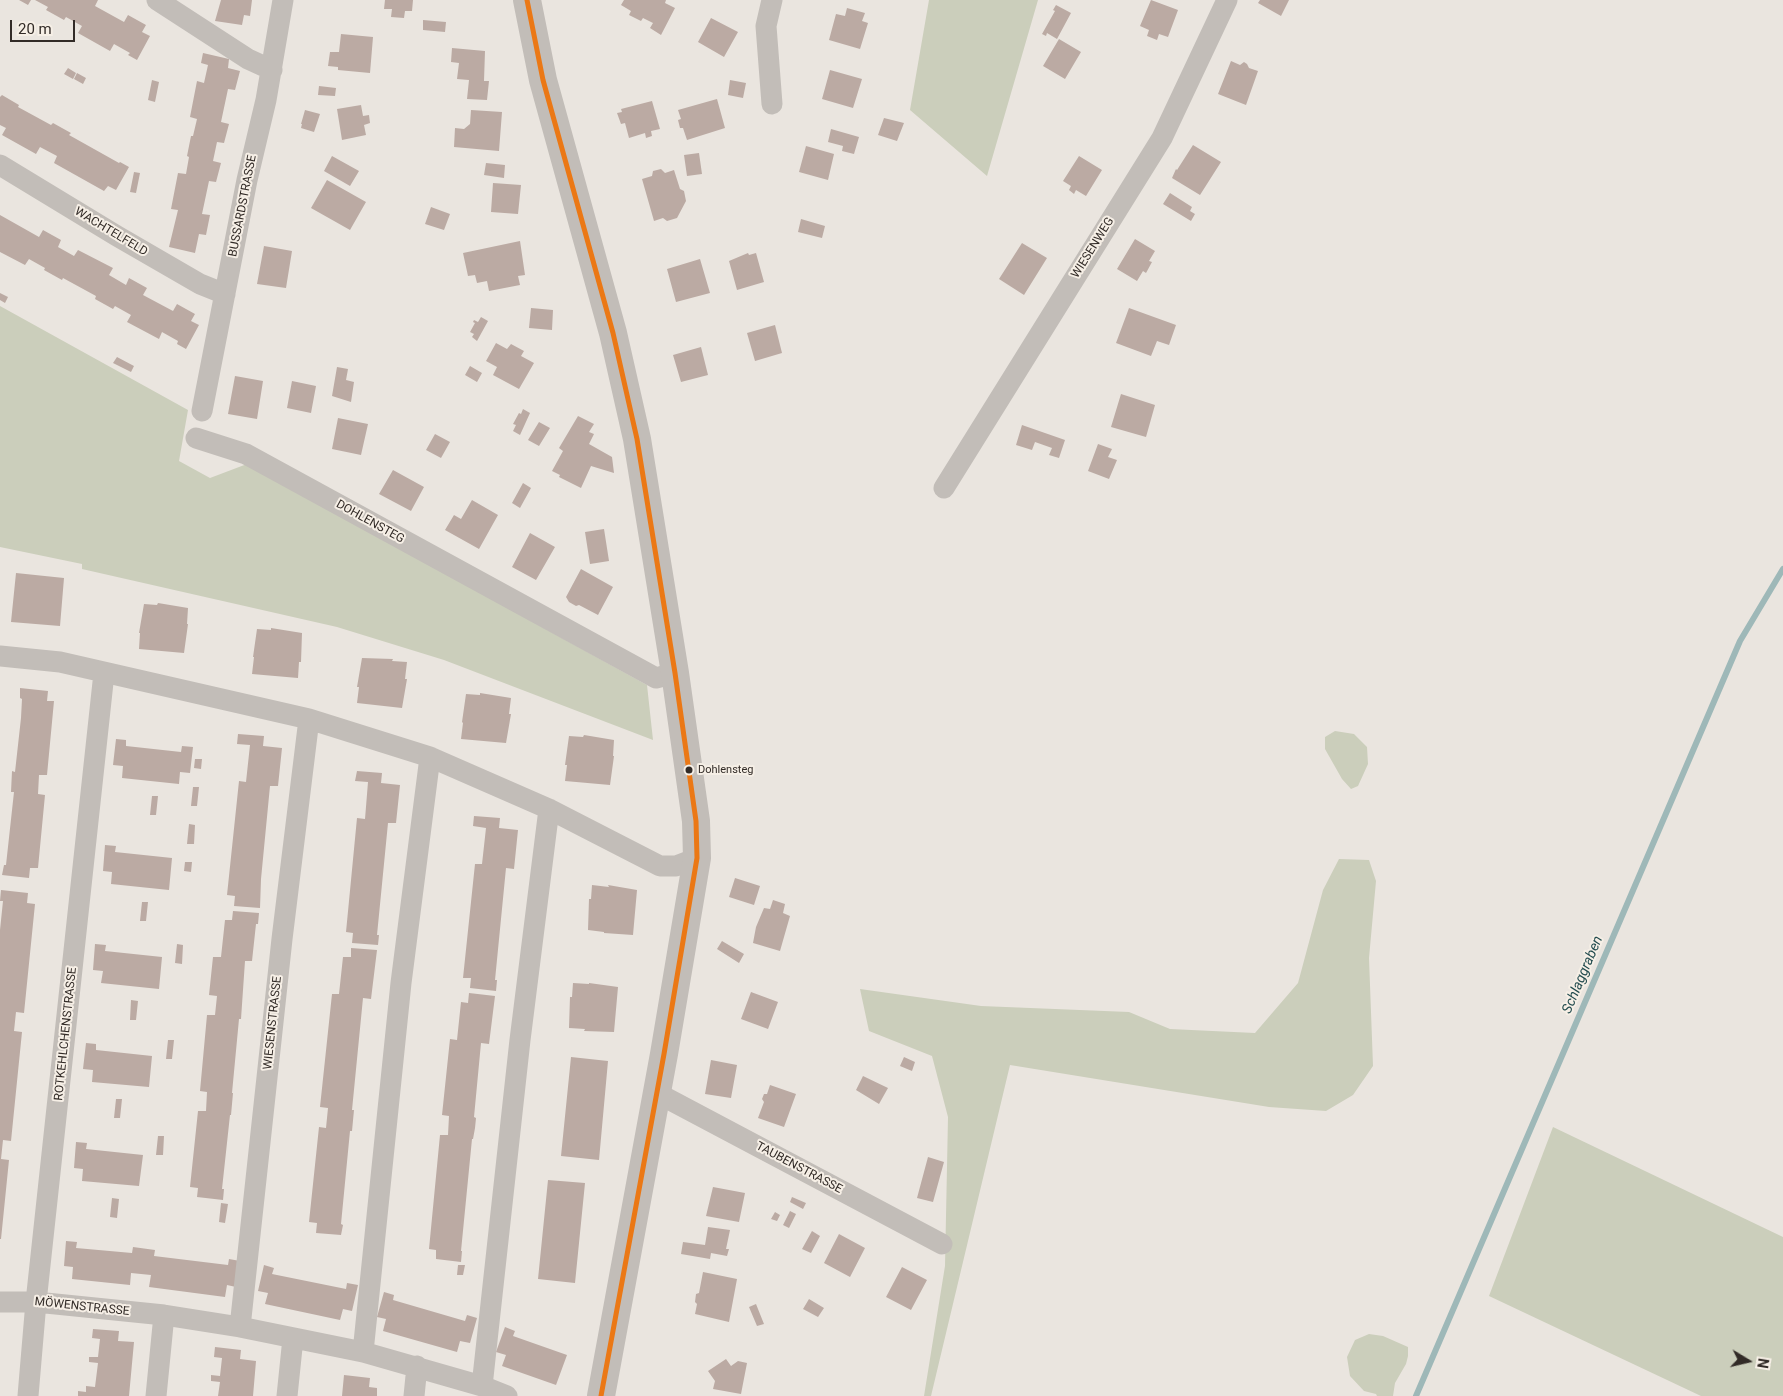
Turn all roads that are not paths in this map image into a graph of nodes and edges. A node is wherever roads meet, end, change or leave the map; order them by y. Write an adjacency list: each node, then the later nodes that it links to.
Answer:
1 (158, 0): 6 (street)
2 (283, 0): 6 (street, BUSSARDSTRASSE)
3 (527, 0): 15 (street)
4 (772, 0): 7 (street)
5 (1227, 0): 12 (street, WIESENWEG)
6 (272, 70): 9 (street, BUSSARDSTRASSE)
7 (772, 104)
8 (0, 165): 9 (street, WACHTELFELD)
9 (225, 294): 10 (street, BUSSARDSTRASSE)
10 (202, 411)
11 (196, 438): 15 (street, DOHLENSTEG)
12 (944, 488)
13 (0, 656): 14 (street)
14 (104, 673): 16 (street); 23 (street, ROTKEHLCHENSTRASSE)
15 (675, 673): 19 (street)
16 (310, 719): 17 (street); 25 (street, WIESENSTRASSE)
17 (430, 757): 18 (street); 27 (street)
18 (549, 809): 19 (street); 29 (street)
19 (697, 858): 20 (street)
20 (657, 1093): 21 (street, TAUBENSTRASSE); 35 (street)
21 (942, 1244)
22 (0, 1302): 23 (street, MÖWENSTRASSE)
23 (36, 1302): 24 (street, MÖWENSTRASSE); 30 (street, ROTKEHLCHENSTRASSE)
24 (164, 1316): 25 (street, MÖWENSTRASSE); 31 (street)
25 (240, 1327): 26 (street, MÖWENSTRASSE)
26 (293, 1338): 27 (street, MÖWENSTRASSE); 32 (street)
27 (363, 1352): 28 (street, MÖWENSTRASSE)
28 (418, 1366): 29 (street, MÖWENSTRASSE); 33 (street)
29 (482, 1386): 34 (street, MÖWENSTRASSE)
30 (28, 1396)
31 (156, 1396)
32 (286, 1396)
33 (414, 1396)
34 (507, 1396)
35 (600, 1396)

